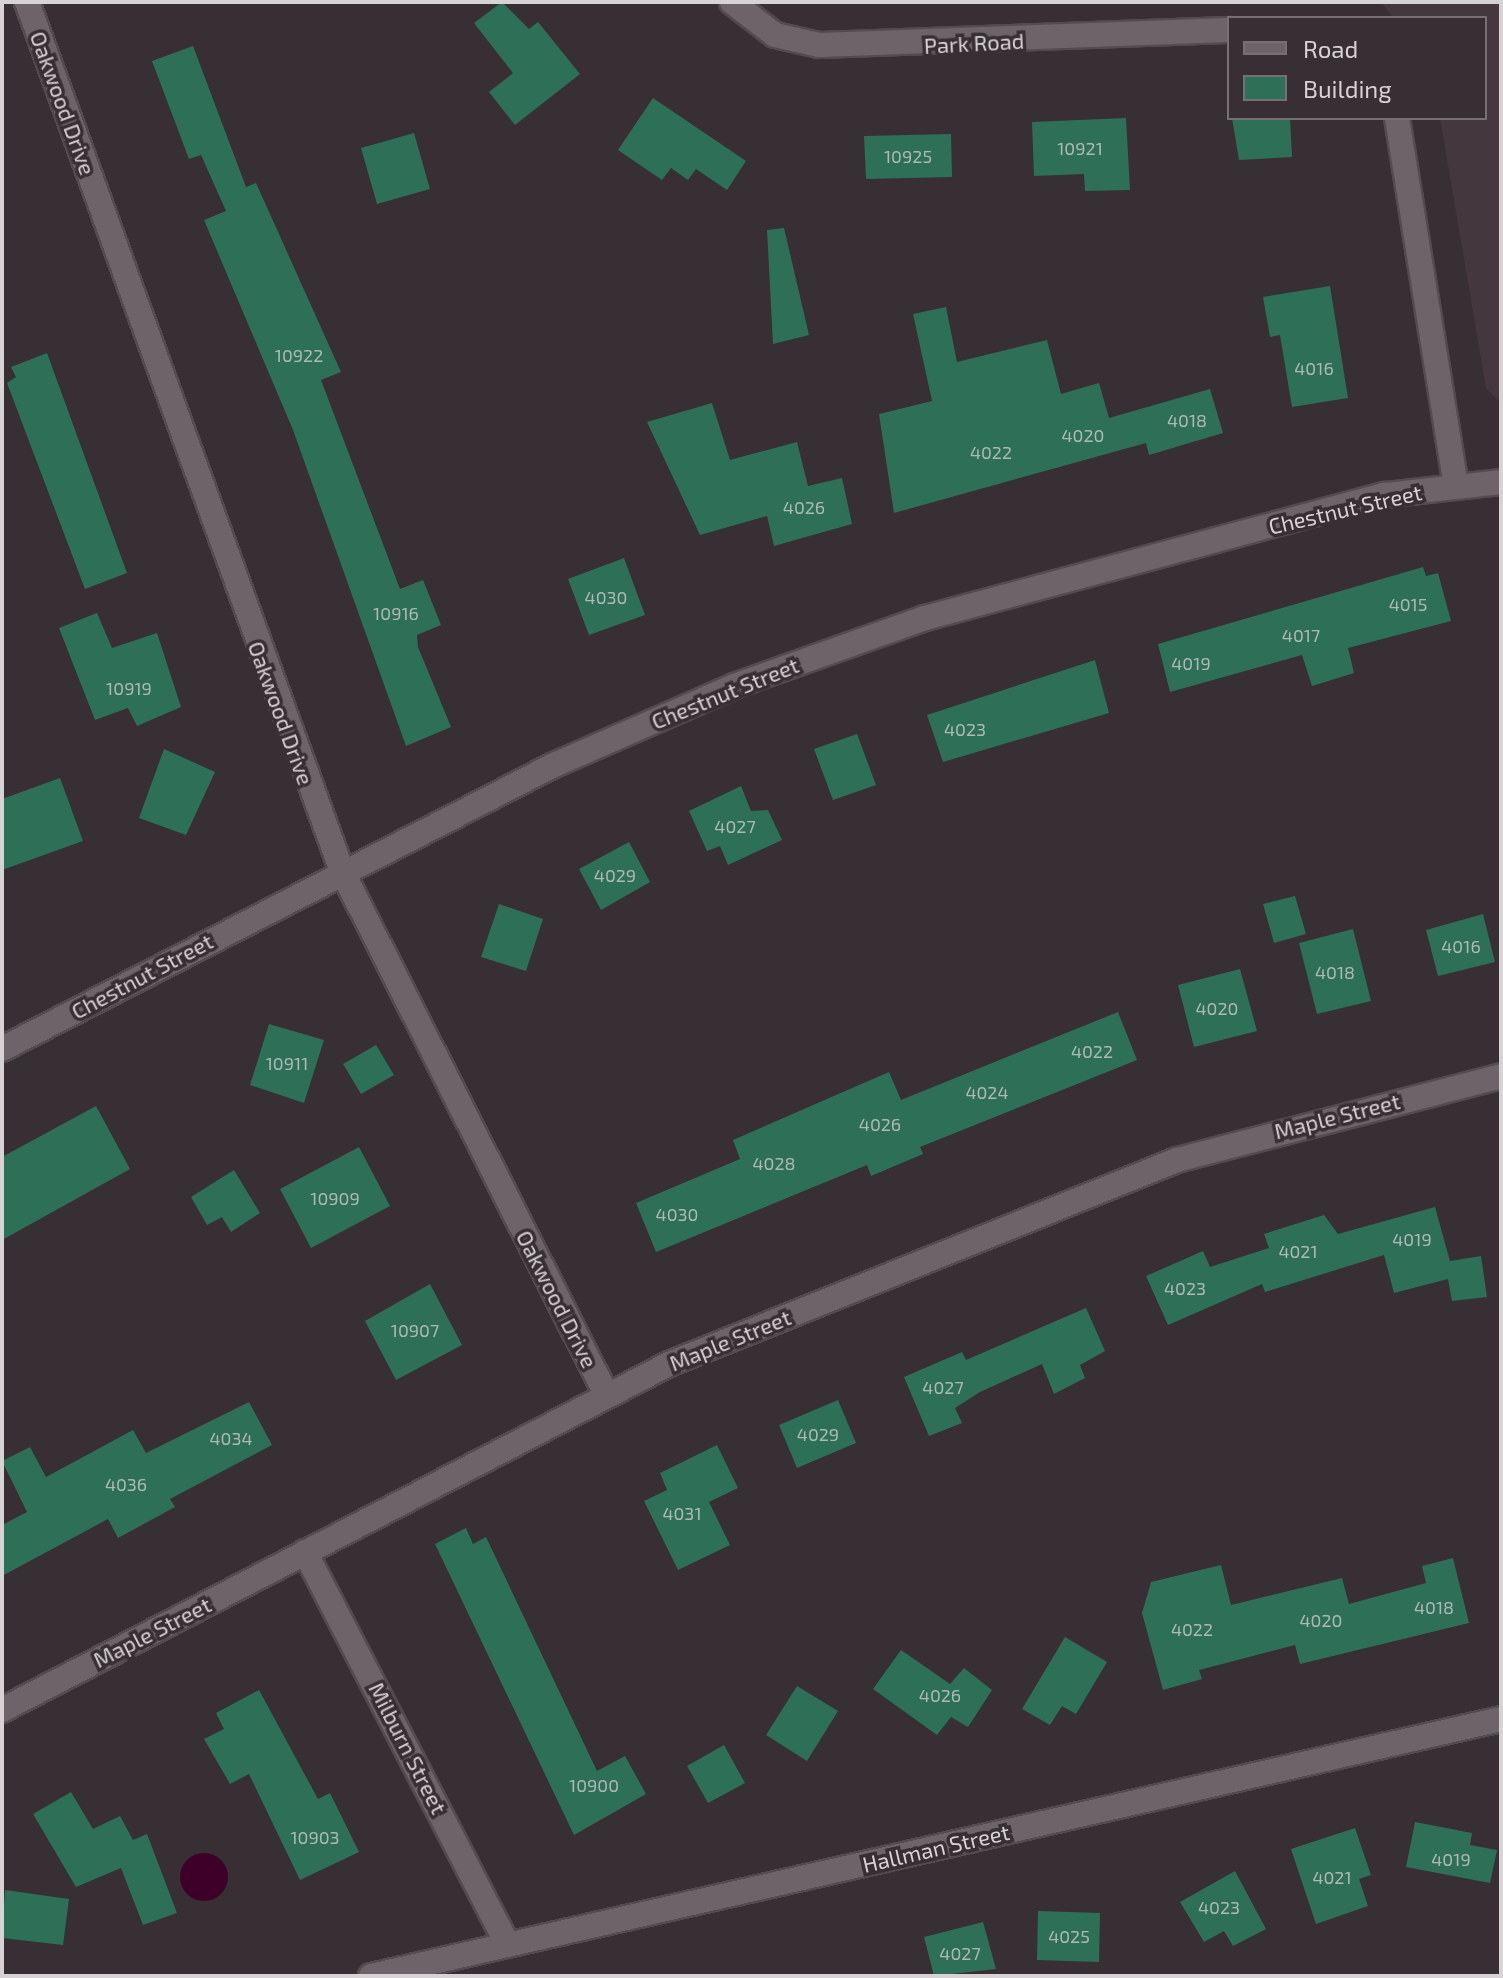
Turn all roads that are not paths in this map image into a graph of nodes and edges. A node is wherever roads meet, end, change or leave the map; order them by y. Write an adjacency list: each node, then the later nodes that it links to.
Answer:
1 (27, 2): 7 (street, Oakwood Drive)
2 (732, 2): 3 (street, Park Road)
3 (1227, 30)
4 (1397, 120): 6 (street)
5 (1501, 482): 6 (street, Chestnut Street)
6 (1456, 485): 7 (street, Chestnut Street)
7 (342, 871): 8 (street, Chestnut Street); 10 (street, Oakwood Drive)
8 (2, 1049)
9 (1501, 1076): 10 (street, Maple Street)
10 (606, 1394): 11 (street, Maple Street)
11 (305, 1552): 12 (street, Maple Street); 14 (street, Milburn Street)
12 (2, 1710)
13 (1501, 1719): 14 (street, Hallman Street)
14 (508, 1945): 15 (street, Hallman Street)
15 (371, 1976)

